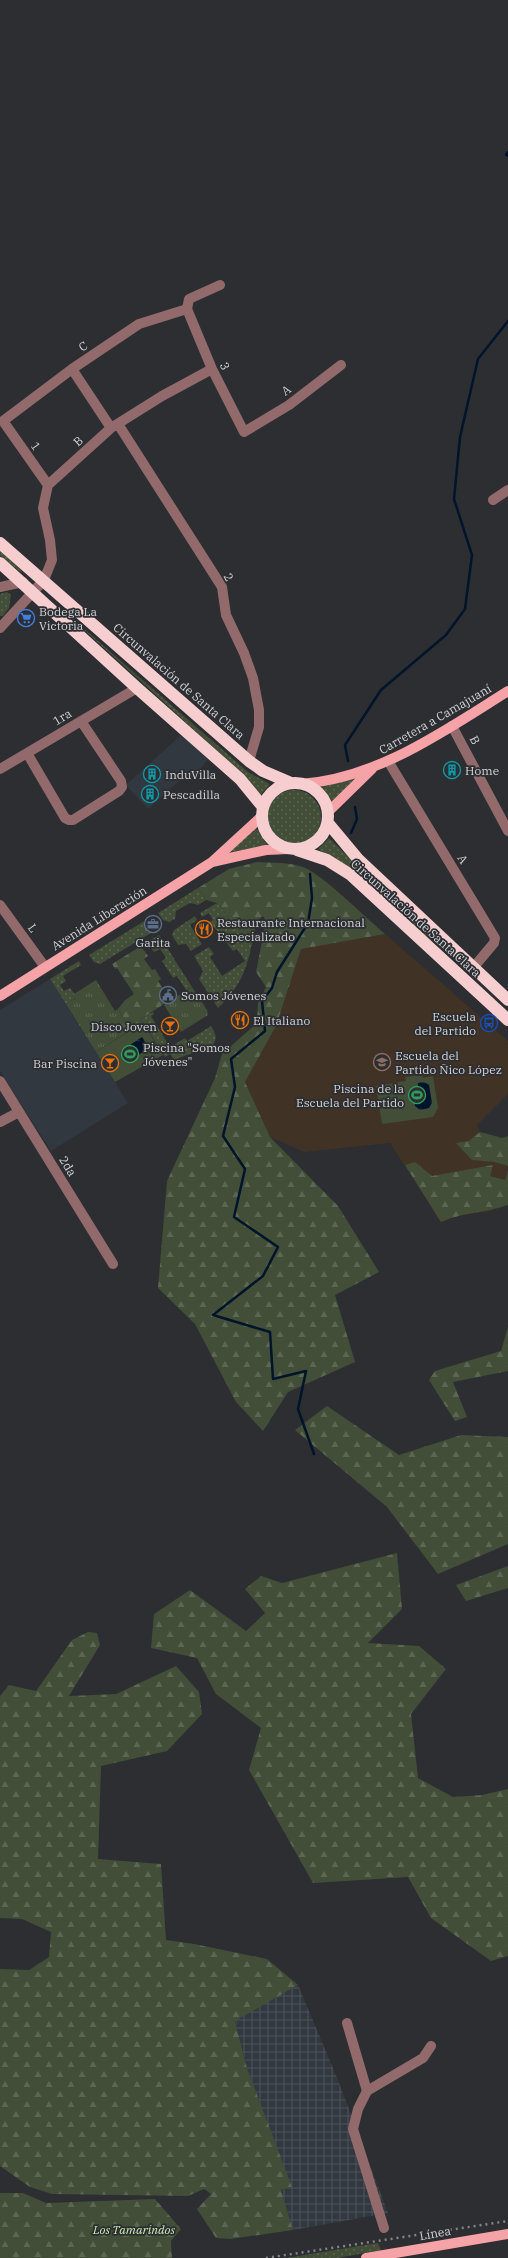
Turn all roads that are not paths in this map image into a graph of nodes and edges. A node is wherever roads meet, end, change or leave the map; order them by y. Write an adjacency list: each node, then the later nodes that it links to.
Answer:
1 (220, 285): 2 (street)
2 (187, 309): 4 (street, C); 5 (street, 3)
3 (341, 365): 8 (street, A)
4 (72, 369): 6 (street, C); 7 (street, 2)
5 (212, 369): 7 (street, B); 8 (street, 3)
6 (4, 421): 9 (street, 1)
7 (115, 426): 9 (street, B); 24 (street, 2)
8 (244, 432)
9 (48, 485): 14 (street)
10 (508, 490): 11 (street)
11 (493, 500)
12 (0, 543): 14 (highway, Circunvalación de Santa Clara)
13 (0, 563): 15 (highway)
14 (44, 580): 17 (street); 24 (highway, Circunvalación de Santa Clara)
15 (22, 582): 16 (street); 17 (highway)
16 (0, 587)
17 (34, 592): 18 (street); 19 (highway)
18 (0, 628)
19 (137, 688): 21 (street, 1ra); 29 (highway)
20 (508, 691): 22 (main road, Carretera a Camajuaní)
21 (81, 721): 23 (street, 1ra); 23 (street)
22 (452, 726): 25 (main road, Carretera a Camajuaní); 31 (street, B)
23 (27, 753): 27 (street, 1ra)
24 (249, 761): 28 (highway, Circunvalación de Santa Clara)
25 (388, 761): 26 (main road, Carretera a Camajuaní); 36 (street, A)
26 (374, 768): 28 (main road, Carretera a Camajuaní); 30 (main road, Carretera a Camajuaní)
27 (0, 769)
28 (296, 784): 29 (highway); 30 (highway)
29 (262, 812): 32 (highway); 33 (main road, Avenida Liberación)
30 (328, 818): 32 (highway); 36 (highway, Circunvalación de Santa Clara)
31 (508, 831)
32 (292, 849): 33 (main road, Avenida Liberación); 39 (highway, Circunvalación de Santa Clara)
33 (212, 862): 35 (main road, Avenida Liberación)
34 (0, 905): 35 (street, L)
35 (45, 967): 37 (main road, Avenida Liberación)
36 (473, 968): 38 (highway, Circunvalación de Santa Clara)
37 (0, 996)
38 (508, 1000)
39 (508, 1020)
40 (0, 1081): 41 (street, 2da)
41 (19, 1112): 42 (street); 43 (street, 2da)
42 (0, 1122)
43 (112, 1264)
44 (347, 2022): 46 (street)
45 (431, 2046): 46 (street)
46 (367, 2091): 47 (street)
47 (384, 2228)
48 (508, 2234): 49 (main road, Línea)
49 (389, 2256): 50 (main road, Línea)
50 (366, 2258)

